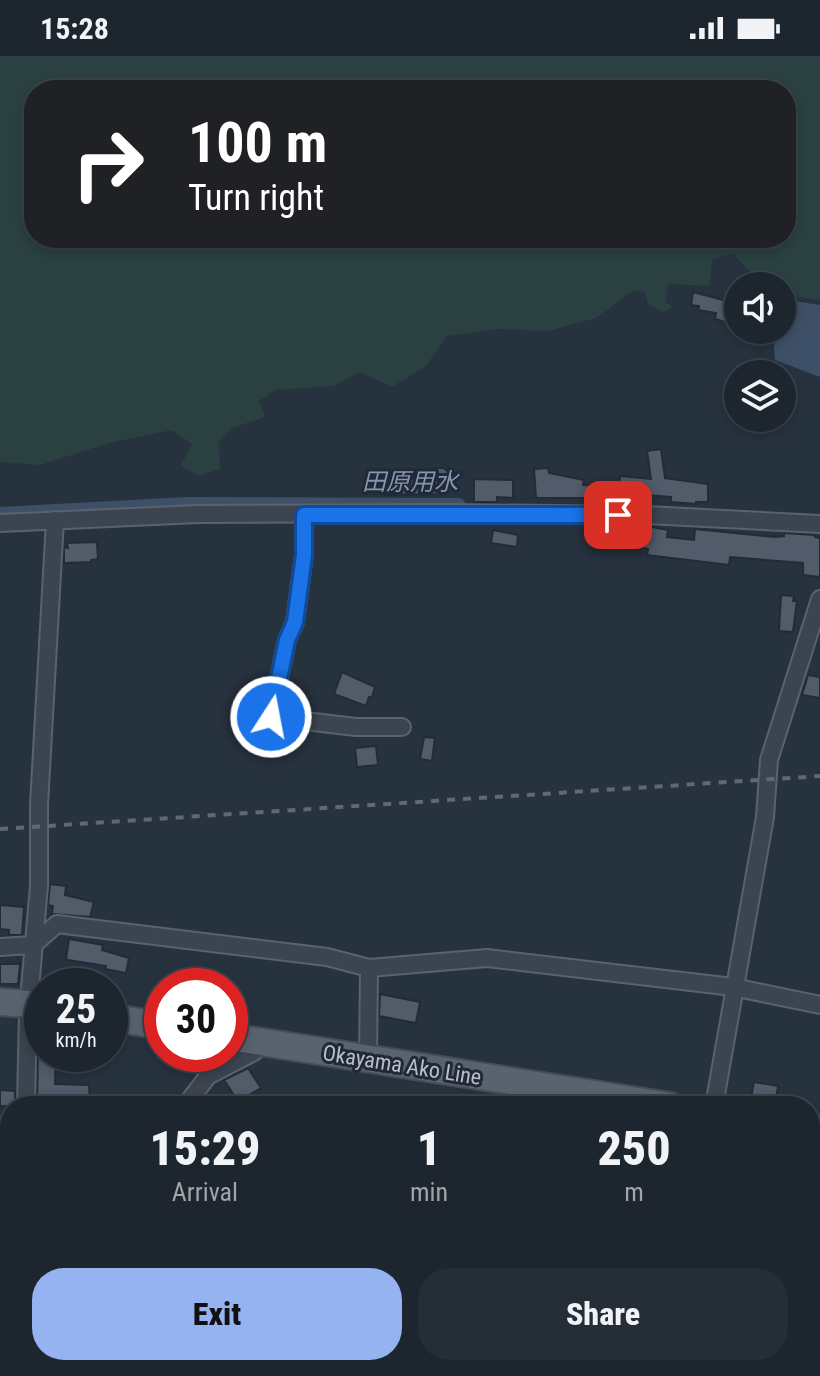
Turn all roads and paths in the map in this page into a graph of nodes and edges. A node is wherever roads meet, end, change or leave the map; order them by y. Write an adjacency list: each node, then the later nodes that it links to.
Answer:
1 (304, 515): 2 (street); 4 (street); 6 (street)
2 (55, 520): 3 (street); 7 (street)
3 (0, 523)
4 (820, 524)
5 (820, 599): 11 (street)
6 (402, 727)
7 (33, 945): 8 (street); 9 (street); 10 (street)
8 (0, 947)
9 (34, 968)
10 (369, 968): 11 (street); 17 (street)
11 (733, 987): 14 (street); 22 (street)
12 (0, 1002): 13 (main road)
13 (24, 1003)
14 (820, 1005)
15 (248, 1040): 16 (main road, Okayama Ako Line)
16 (261, 1042): 17 (main road, Okayama Ako Line); 20 (street)
17 (368, 1060): 21 (main road, Okayama Ako Line)
18 (29, 1072): 19 (street)
19 (27, 1096)
20 (193, 1096)
21 (604, 1096)
22 (716, 1096)

